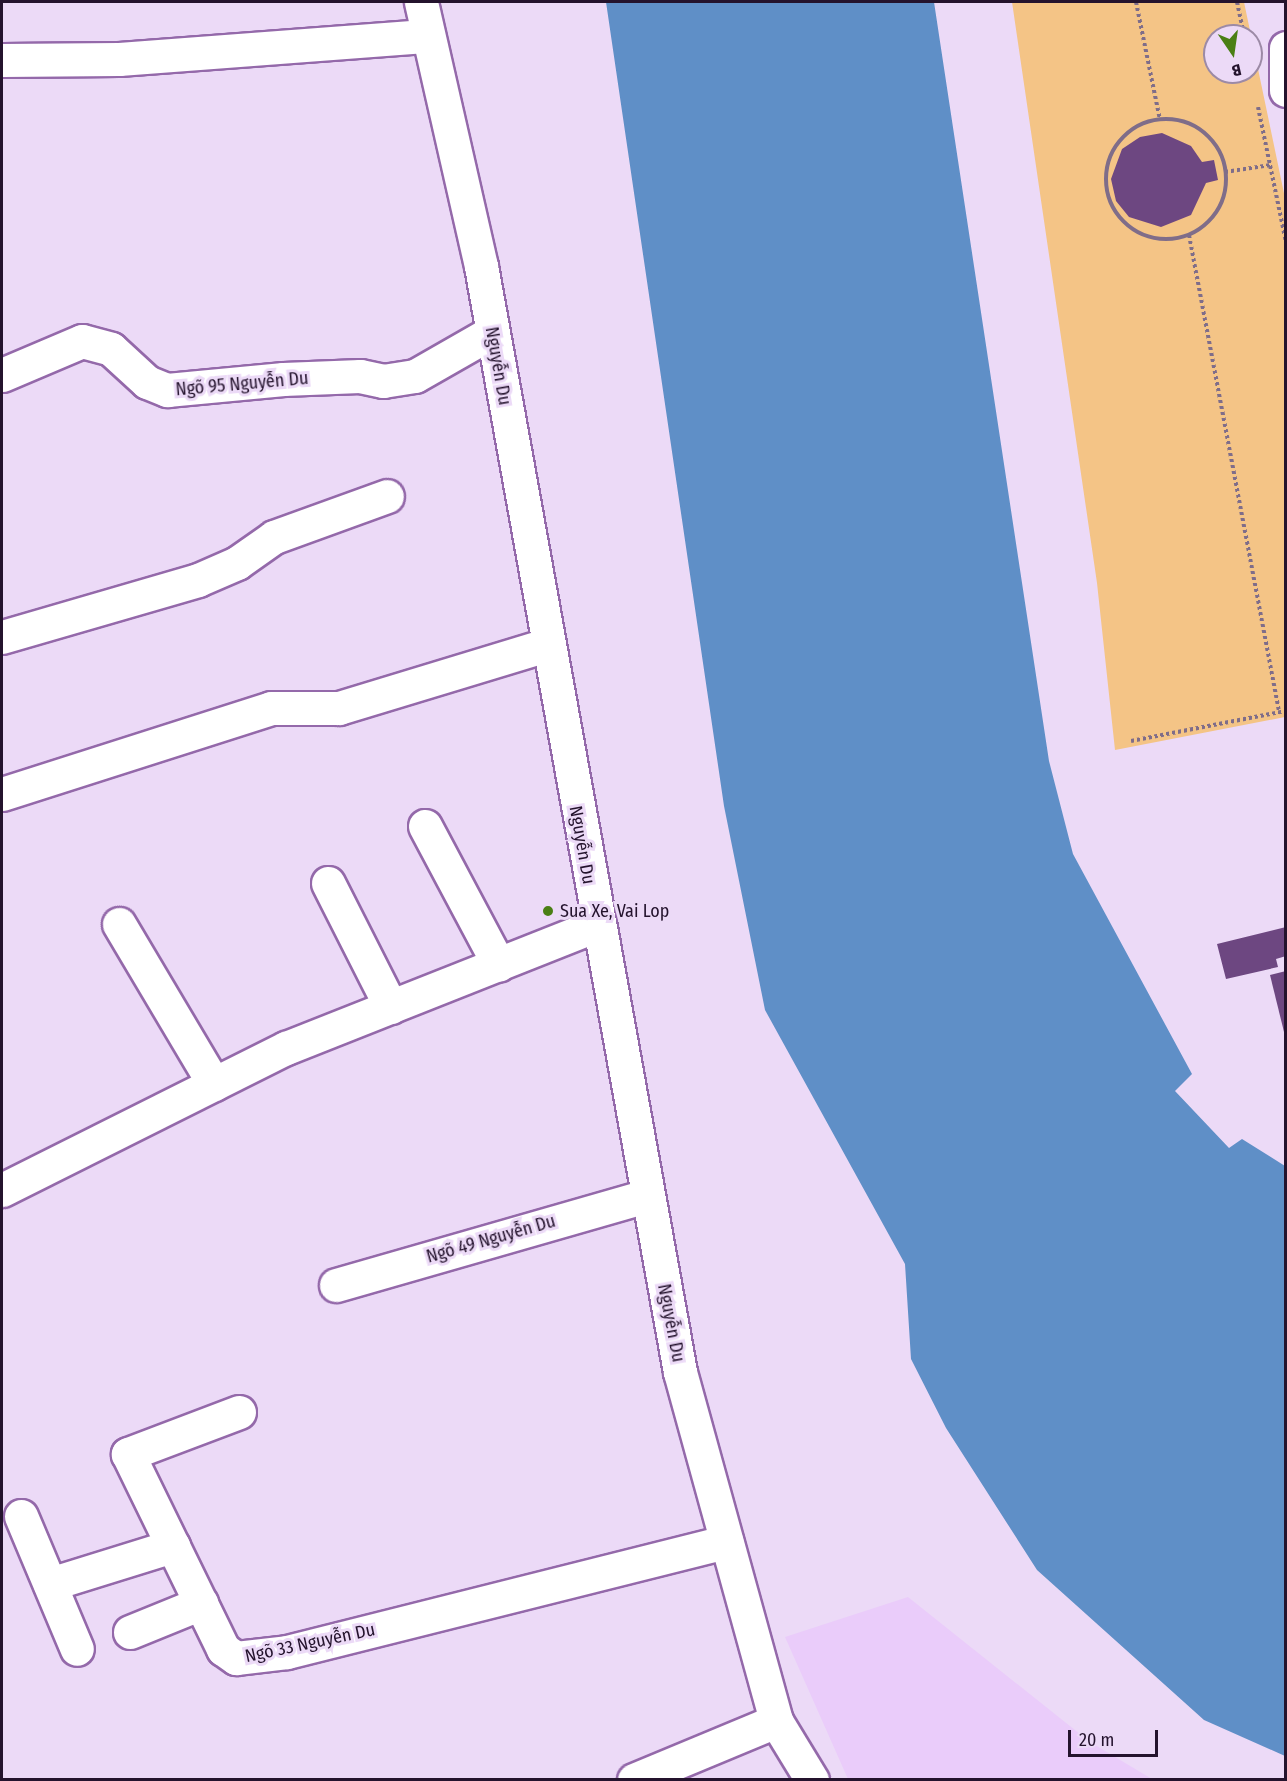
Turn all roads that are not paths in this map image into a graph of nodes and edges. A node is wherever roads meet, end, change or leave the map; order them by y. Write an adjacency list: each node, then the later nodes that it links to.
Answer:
1 (421, 2): 2 (street, Nguyễn Du)
2 (428, 36): 4 (street); 6 (street, Nguyễn Du)
3 (1286, 48): 5 (street)
4 (2, 60)
5 (1271, 92)
6 (492, 332): 7 (street, Ngõ 95 Nguyễn Du); 10 (street, Nguyễn Du)
7 (2, 375)
8 (387, 496): 9 (street)
9 (2, 637)
10 (547, 645): 11 (street); 15 (street, Nguyễn Du)
11 (2, 794)
12 (425, 826): 16 (street)
13 (328, 883): 17 (street)
14 (119, 924): 18 (street)
15 (596, 925): 16 (street); 20 (street, Nguyễn Du)
16 (499, 965): 17 (street)
17 (391, 1007): 18 (street)
18 (214, 1084): 19 (street)
19 (2, 1190)
20 (647, 1196): 21 (street, Ngõ 49 Nguyễn Du); 24 (street, Nguyễn Du)
21 (336, 1285)
22 (239, 1412): 25 (street, Ngõ 33 Nguyễn Du)
23 (21, 1516): 26 (street)
24 (726, 1542): 27 (street, Ngõ 33 Nguyễn Du); 30 (street, Nguyễn Du)
25 (173, 1546): 26 (street); 27 (street, Ngõ 33 Nguyễn Du)
26 (50, 1584): 29 (street)
27 (201, 1603): 28 (street)
28 (130, 1632)
29 (77, 1649)
30 (776, 1721): 31 (street); 32 (street, Nguyễn Du)
31 (633, 1779)
32 (812, 1779)

